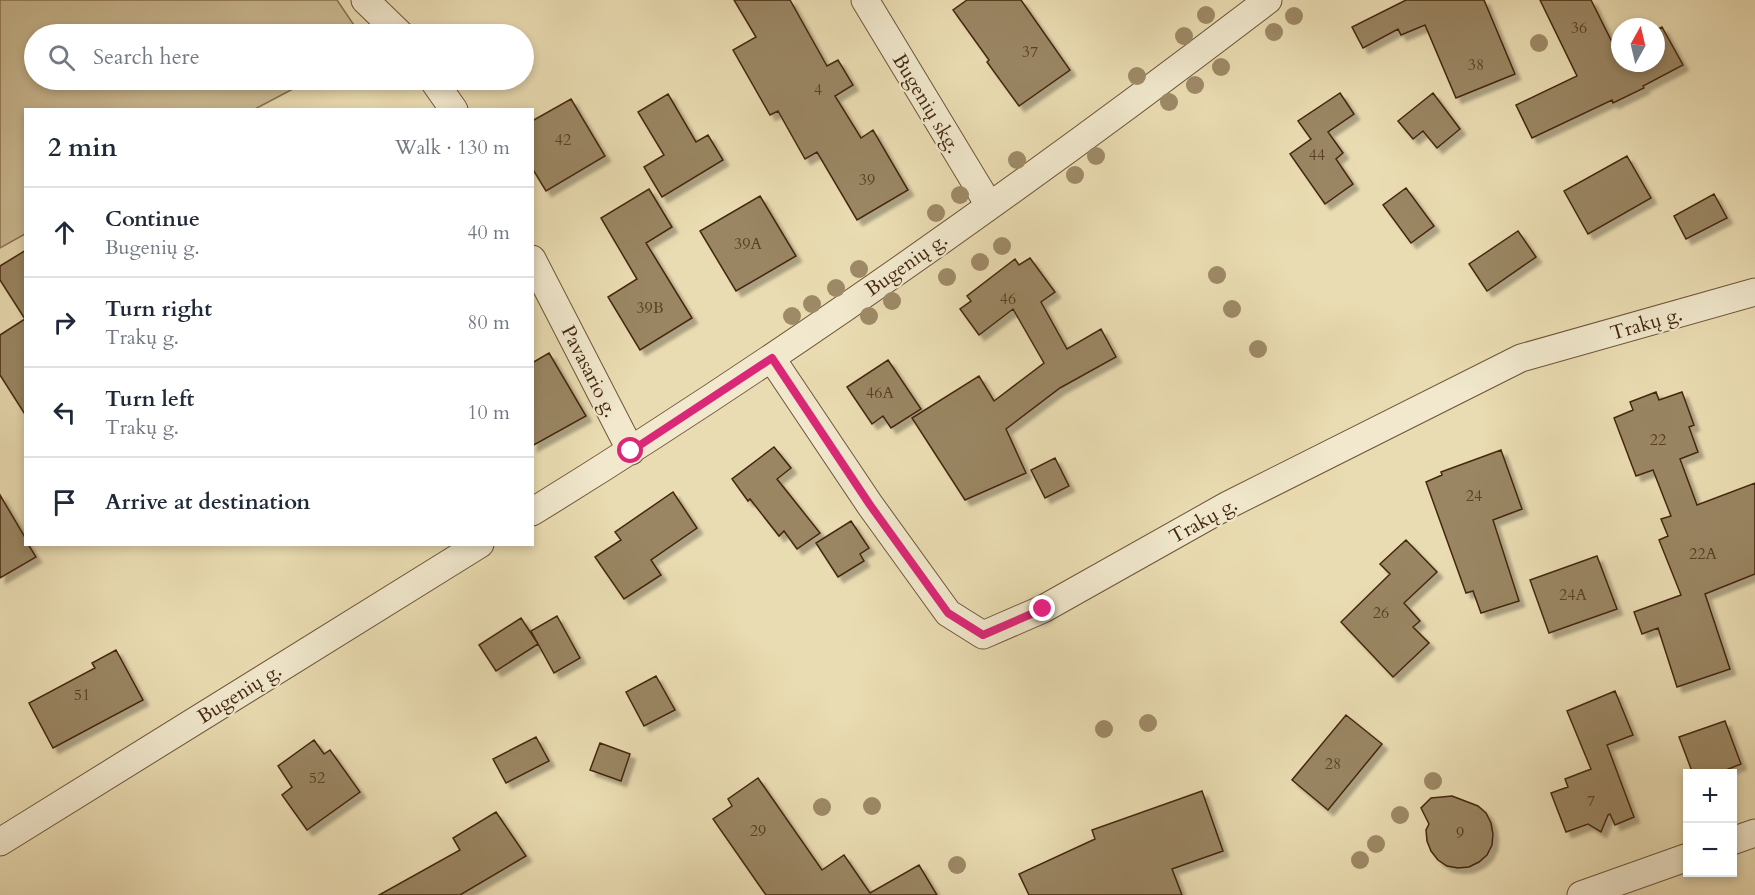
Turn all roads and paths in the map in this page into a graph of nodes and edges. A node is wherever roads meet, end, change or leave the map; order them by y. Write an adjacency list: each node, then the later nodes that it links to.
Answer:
1 (365, 0): 4 (street)
2 (865, 0): 7 (street, Bugenių skg.)
3 (1268, 0): 7 (street, Bugenių g.)
4 (390, 24)
5 (440, 90): 6 (street)
6 (453, 108)
7 (989, 205): 10 (street, Bugenių g.)
8 (534, 263): 11 (street, Pavasario g.)
9 (1755, 292): 10 (street, Trakų g.)
10 (772, 358): 11 (street, Bugenių g.)
11 (631, 451): 12 (street, Bugenių g.)
12 (534, 511)
13 (477, 546): 16 (street, Bugenių g.)
14 (1755, 833): 15 (street)
15 (1737, 840)
16 (0, 842)
17 (1683, 859): 18 (street)
18 (1581, 895)

